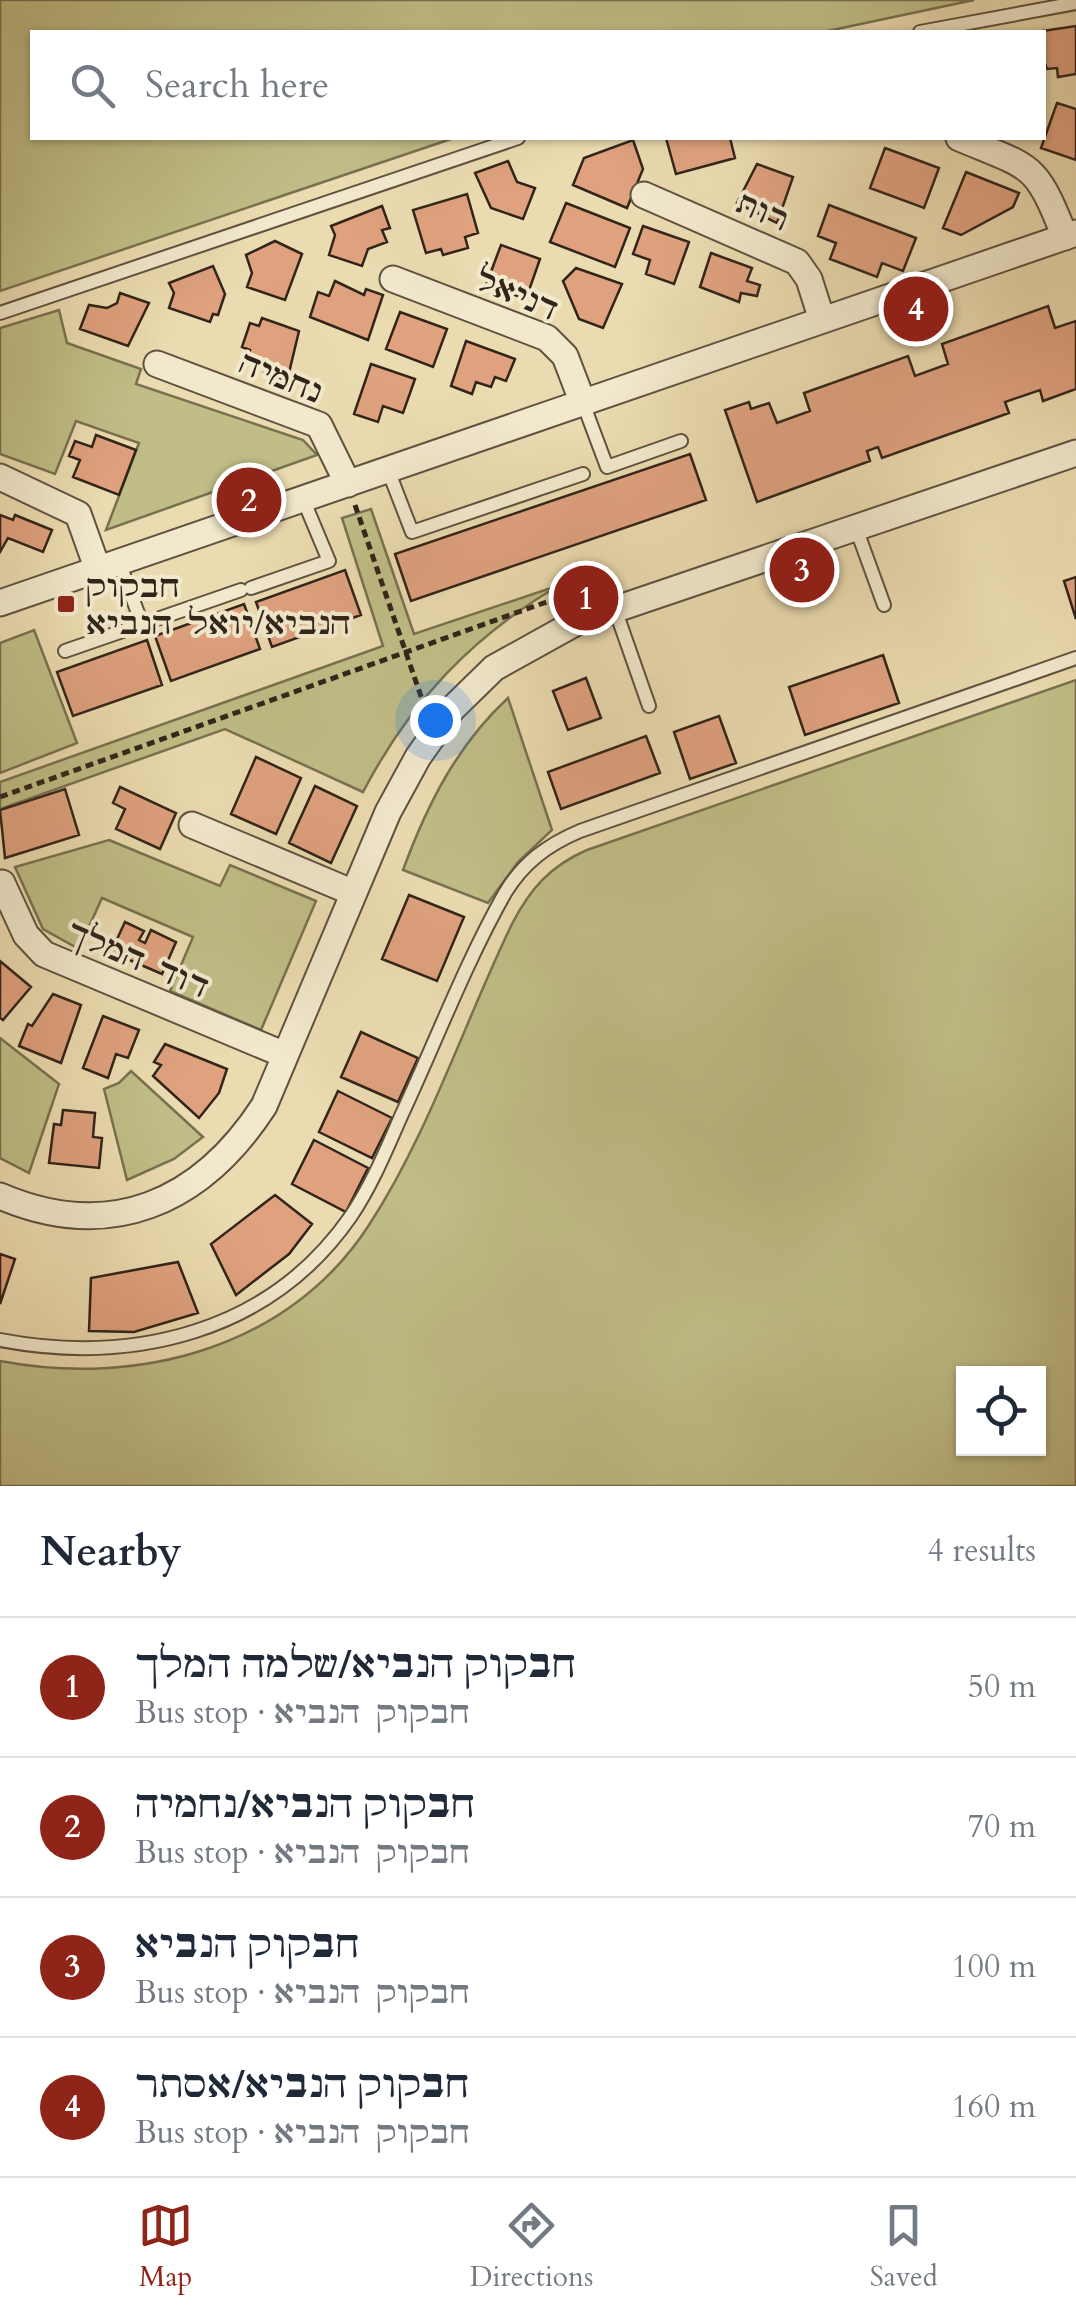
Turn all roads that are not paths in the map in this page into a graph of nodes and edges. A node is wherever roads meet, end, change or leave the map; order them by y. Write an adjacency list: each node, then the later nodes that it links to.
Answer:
1 (1076, 3): 2 (lane)
2 (931, 30)
3 (512, 140): 8 (lane)
4 (963, 140): 6 (street)
5 (644, 195): 9 (street, רות)
6 (1071, 235): 9 (street)
7 (393, 279): 11 (street, דניאל)
8 (0, 313)
9 (822, 320): 11 (street)
10 (158, 364): 17 (street, נחמיה)
11 (584, 403): 12 (lane); 14 (street)
12 (682, 441)
13 (1076, 453): 19 (street)
14 (388, 470): 15 (lane); 17 (street)
15 (583, 474)
16 (0, 478): 20 (street)
17 (348, 484): 18 (street)
18 (303, 499): 20 (street); 24 (lane)
19 (856, 528): 22 (lane); 23 (street)
20 (108, 566): 21 (street); 24 (lane)
21 (0, 603)
22 (884, 605)
23 (615, 609): 27 (lane); 30 (street)
24 (142, 624): 25 (lane)
25 (64, 651)
26 (1076, 658): 33 (lane)
27 (649, 706)
28 (192, 825): 30 (street)
29 (2, 883): 31 (street, דוד המלך)
30 (354, 894): 31 (street)
31 (285, 1055): 32 (street)
32 (0, 1196)
33 (0, 1340)

